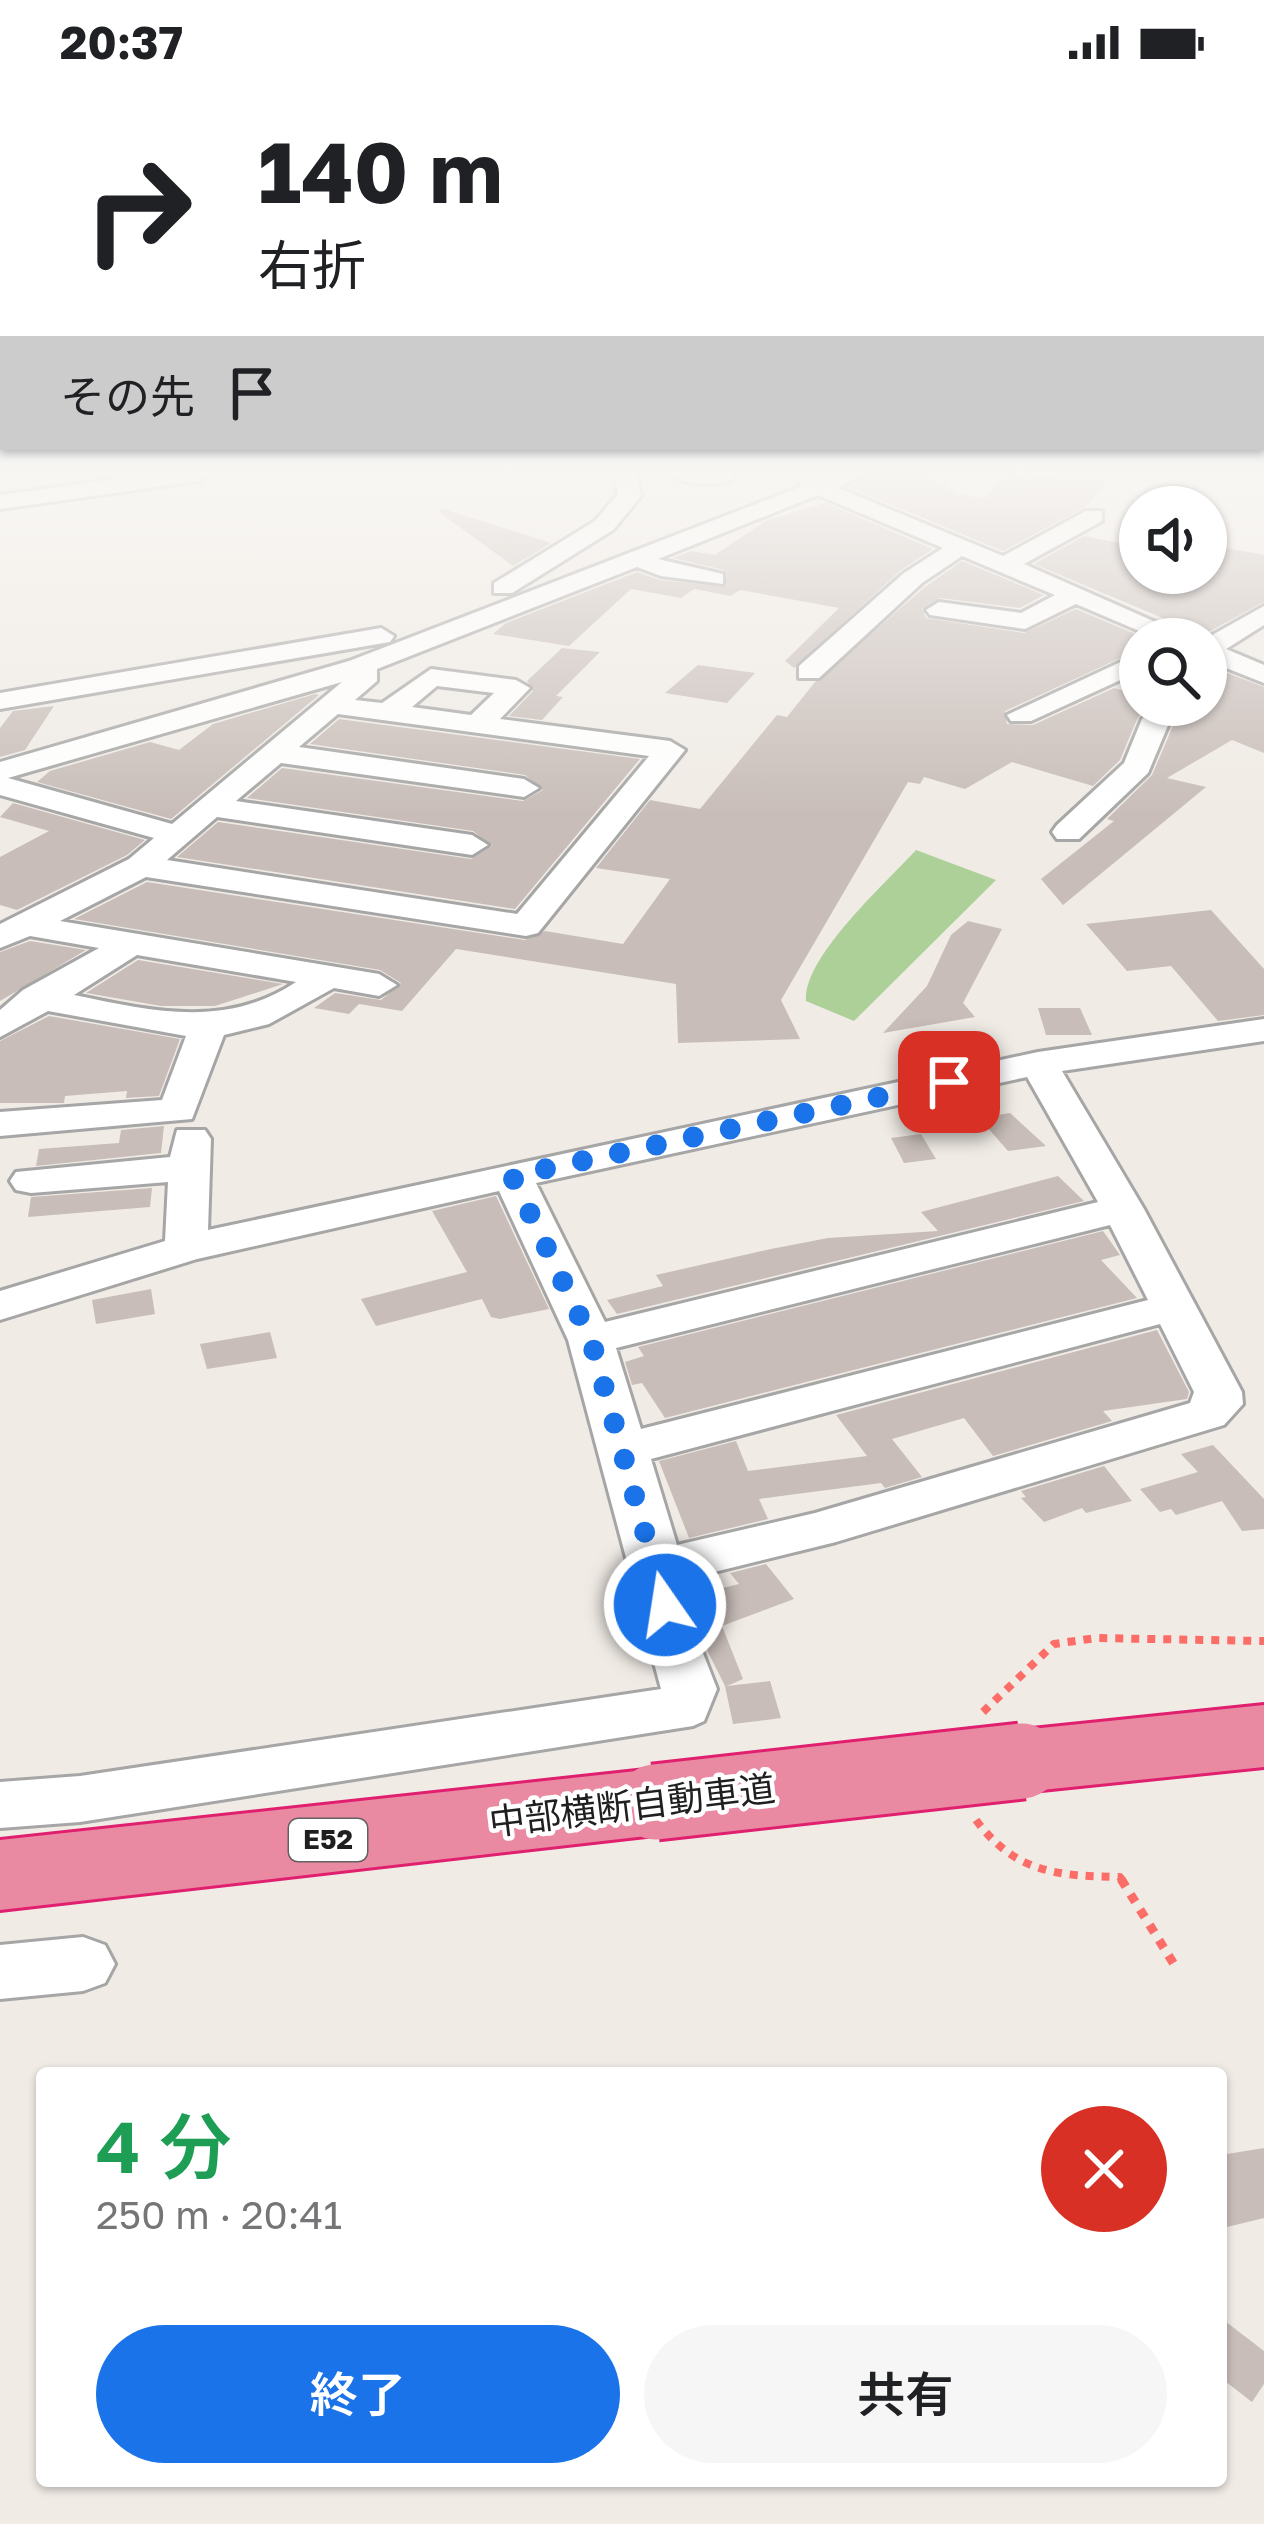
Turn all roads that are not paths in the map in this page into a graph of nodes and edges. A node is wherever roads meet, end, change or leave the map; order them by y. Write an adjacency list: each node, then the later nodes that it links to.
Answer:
1 (505, 588): 9 (street)
2 (552, 588): 9 (street)
3 (902, 588): 13 (street)
4 (1059, 588): 5 (street)
5 (1076, 595): 6 (street); 8 (street)
6 (939, 610)
7 (1264, 614): 10 (street)
8 (1131, 618)
9 (424, 633): 11 (street); 14 (street)
10 (1227, 637)
11 (372, 662): 15 (street); 22 (street)
12 (1119, 671): 17 (street)
13 (809, 672)
14 (0, 701)
15 (331, 704): 16 (street); 23 (street)
16 (389, 712): 18 (street); 18 (street)
17 (1021, 716)
18 (479, 723): 20 (street)
19 (1153, 726): 28 (street)
20 (573, 736): 26 (street); 32 (street)
21 (0, 742): 22 (street)
22 (64, 752): 24 (street)
23 (276, 753): 26 (street); 27 (street)
24 (0, 771)
25 (0, 785): 29 (street)
26 (524, 788): 30 (street)
27 (210, 807): 29 (street); 30 (street)
28 (1068, 832)
29 (177, 836): 31 (street)
30 (472, 845): 32 (street)
31 (140, 866): 32 (street); 33 (street)
32 (414, 908)
33 (14, 924): 34 (street)
34 (130, 944): 35 (street); 37 (street)
35 (327, 977): 36 (street); 39 (street)
36 (379, 985)
37 (36, 998): 38 (street); 39 (street)
38 (0, 1026)
39 (207, 1029): 42 (street)
40 (1264, 1030): 41 (street)
41 (1038, 1063): 45 (street); 47 (street)
42 (178, 1112): 43 (street); 44 (street)
43 (0, 1124)
44 (189, 1168): 46 (street); 48 (street)
45 (512, 1176): 48 (street); 51 (street)
46 (31, 1181)
47 (1123, 1209): 50 (street); 51 (street)
48 (186, 1248): 49 (street)
49 (0, 1306)
50 (1174, 1307): 52 (street); 53 (street)
51 (591, 1340): 52 (street)
52 (622, 1450): 53 (street)
53 (658, 1568): 55 (street)
54 (1264, 1736): 56 (highway, 中部横断自動車道 / E52, bridge)
55 (0, 1805)
56 (0, 1874)
57 (83, 1964): 58 (street)
58 (0, 1972)

